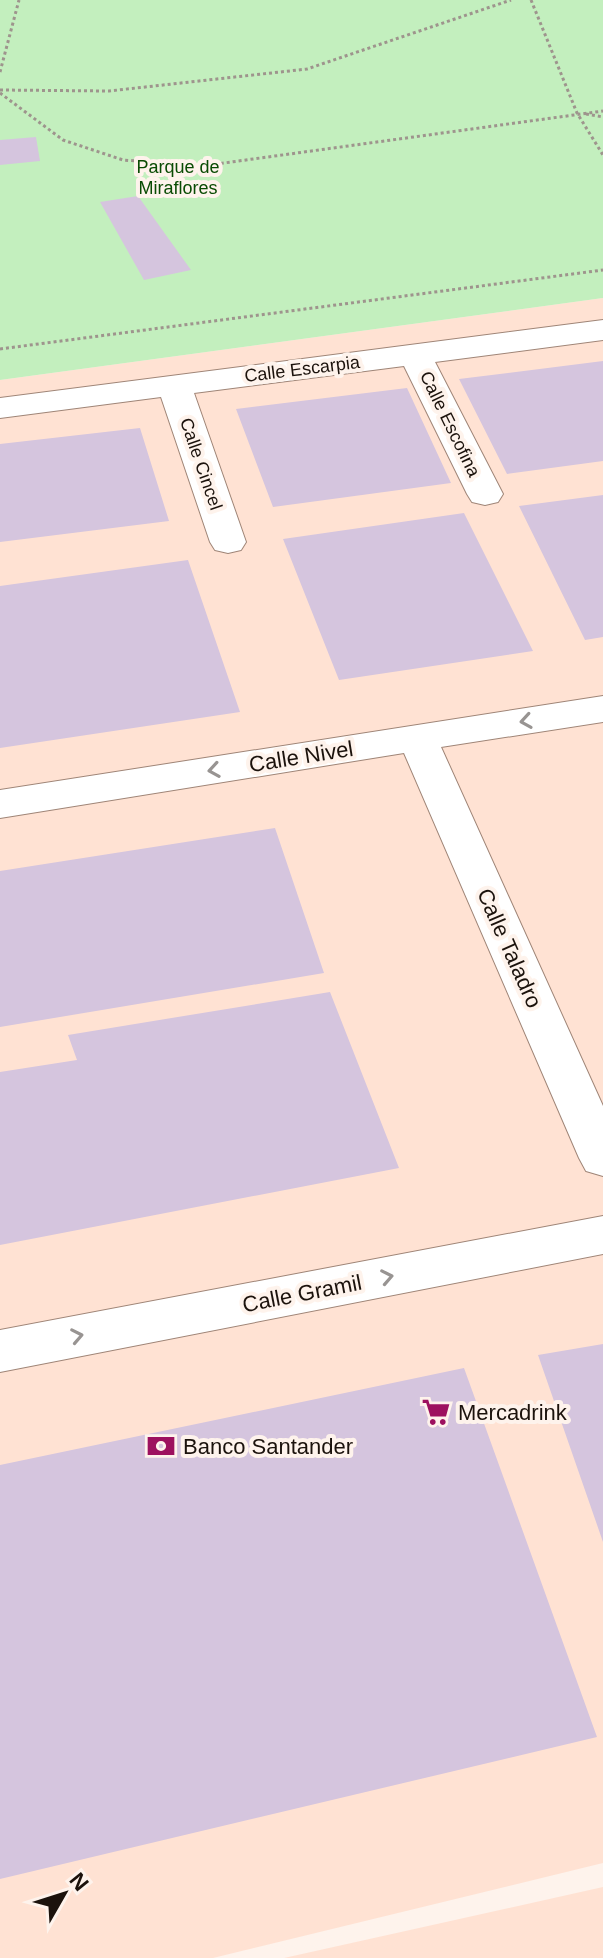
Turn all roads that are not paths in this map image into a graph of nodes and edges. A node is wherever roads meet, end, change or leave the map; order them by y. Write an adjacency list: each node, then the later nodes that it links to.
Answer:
1 (603, 330): 2 (street, Calle Escarpia)
2 (415, 354): 3 (street, Calle Escarpia); 5 (street, Calle Escofina)
3 (174, 385): 4 (street, Calle Escarpia); 6 (street, Calle Cincel)
4 (0, 408)
5 (485, 494)
6 (228, 542)
7 (603, 709): 8 (street, Calle Nivel, one-way to 8)
8 (417, 738): 9 (street, Calle Nivel, one-way to 9); 10 (street, Calle Taladro)
9 (0, 804)
10 (603, 1158)
11 (603, 1235): 12 (street, Calle Gramil, one-way to 11)
12 (0, 1351)

